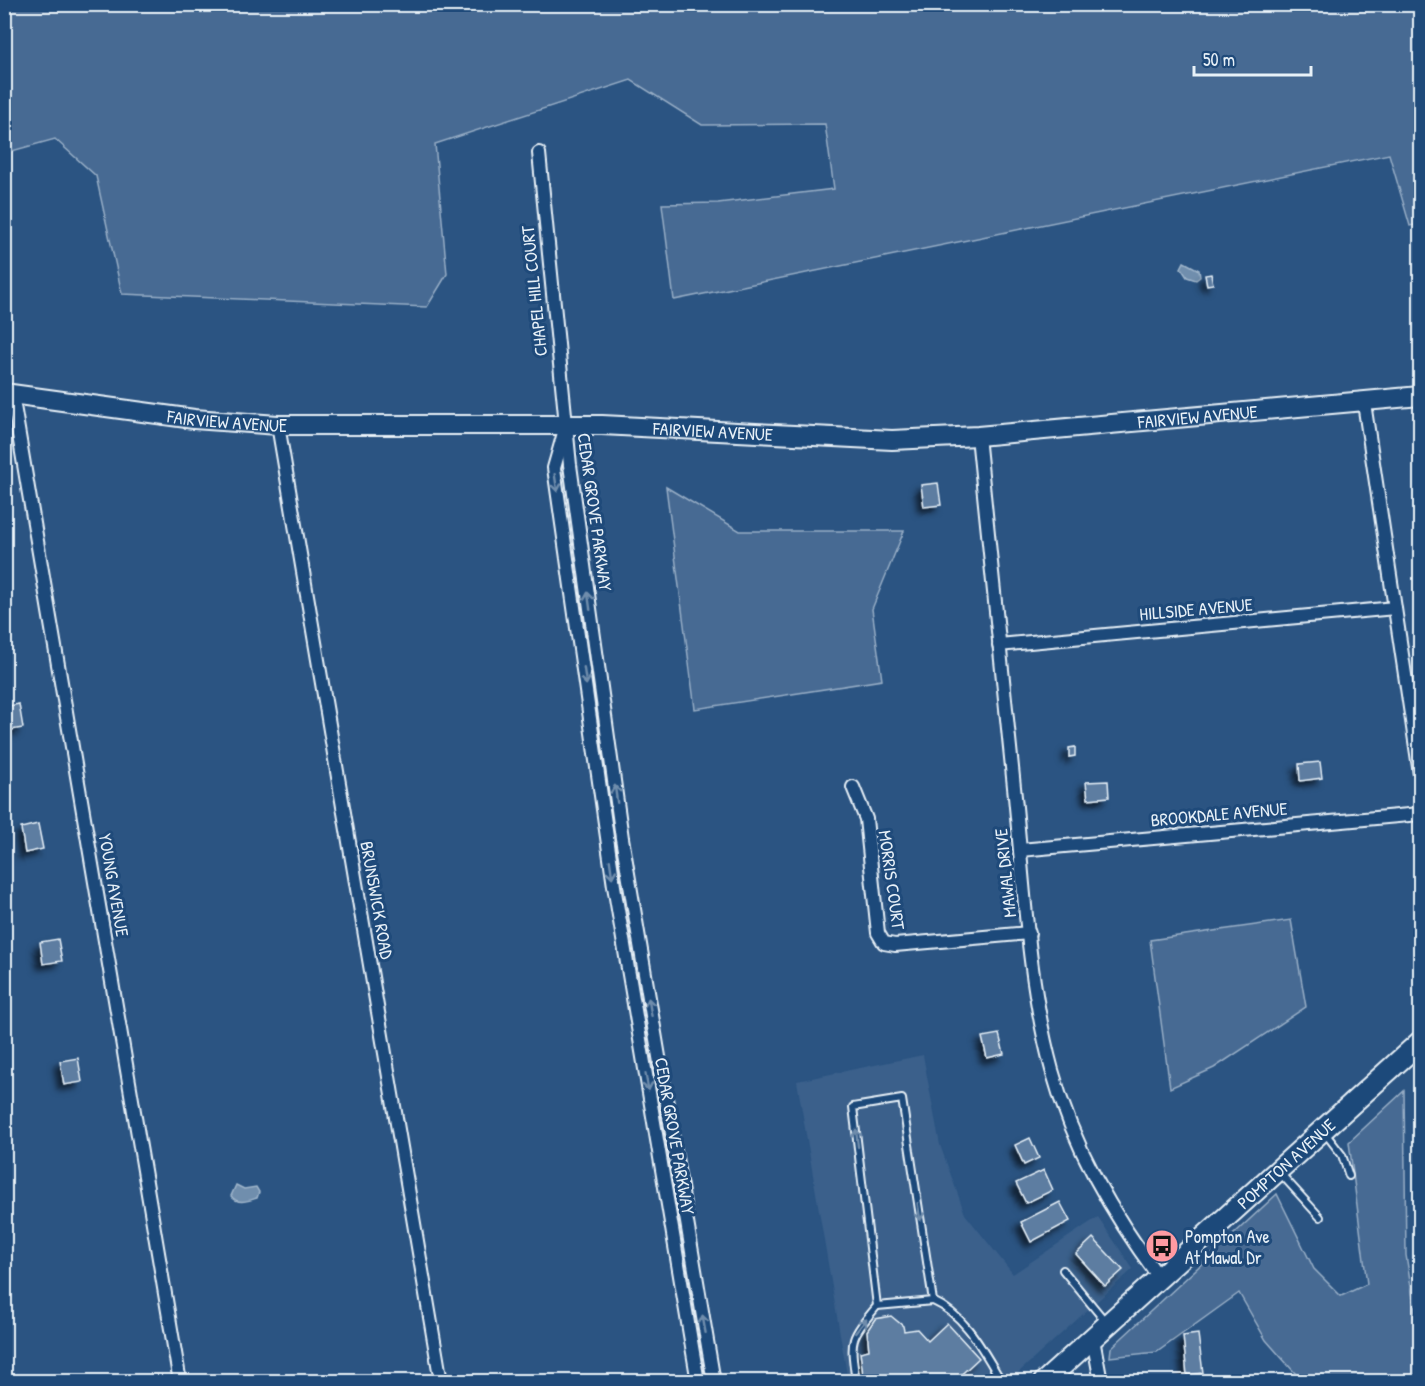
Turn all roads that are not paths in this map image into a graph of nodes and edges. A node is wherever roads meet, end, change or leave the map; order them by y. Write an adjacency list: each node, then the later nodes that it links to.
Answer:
1 (539, 153): 6 (street, CHAPEL HILL COURT)
2 (8, 393): 5 (main road, FAIRVIEW AVENUE); 34 (street, YOUNG AVENUE)
3 (1420, 396): 4 (main road, FAIRVIEW AVENUE)
4 (1364, 403): 7 (main road, FAIRVIEW AVENUE); 8 (street)
5 (278, 425): 6 (main road, FAIRVIEW AVENUE); 35 (street, BRUNSWICK ROAD)
6 (566, 426): 7 (main road, FAIRVIEW AVENUE); 9 (street, CEDAR GROVE PARKWAY, one-way to 6); 10 (street, CEDAR GROVE PARKWAY, one-way to 10)
7 (978, 436): 11 (street, MAWAL DRIVE)
8 (1395, 608): 11 (street, HILLSIDE AVENUE); 12 (street)
9 (595, 640): 10 (street); 15 (street, CEDAR GROVE PARKWAY, one-way to 9)
10 (580, 642): 16 (street, CEDAR GROVE PARKWAY, one-way to 16)
11 (999, 645): 17 (street, MAWAL DRIVE)
12 (1420, 774)
13 (853, 787): 18 (street, MORRIS COURT)
14 (1420, 814): 17 (street, BROOKDALE AVENUE)
15 (622, 838): 16 (street); 19 (street, CEDAR GROVE PARKWAY, one-way to 15)
16 (608, 840): 20 (street, CEDAR GROVE PARKWAY, one-way to 20)
17 (1020, 850): 18 (street, MAWAL DRIVE)
18 (1029, 933): 29 (street, MAWAL DRIVE)
19 (655, 1040): 20 (street, CEDAR GROVE PARKWAY); 26 (street, CEDAR GROVE PARKWAY)
20 (640, 1042): 27 (street, CEDAR GROVE PARKWAY, one-way to 27)
21 (1420, 1042): 22 (main road, POMPTON AVENUE)
22 (1323, 1130): 23 (main road, POMPTON AVENUE); 24 (lane)
23 (1278, 1170): 25 (lane); 29 (main road, POMPTON AVENUE)
24 (1349, 1176)
25 (1320, 1217)
26 (688, 1232): 27 (street, CEDAR GROVE PARKWAY); 37 (street, CEDAR GROVE PARKWAY, one-way to 26)
27 (673, 1235): 36 (street, CEDAR GROVE PARKWAY)
28 (1063, 1270): 32 (lane)
29 (1159, 1277): 32 (main road, POMPTON AVENUE)
30 (933, 1301): 31 (lane); 31 (lane, one-way to 30); 39 (lane)
31 (877, 1306): 38 (lane, one-way to 31)
32 (1108, 1324): 33 (main road, POMPTON AVENUE)
33 (1092, 1339): 40 (main road, POMPTON AVENUE); 41 (street)
34 (180, 1382)
35 (441, 1382)
36 (698, 1382)
37 (714, 1382)
38 (856, 1382)
39 (1002, 1382)
40 (1044, 1382)
41 (1101, 1382)

